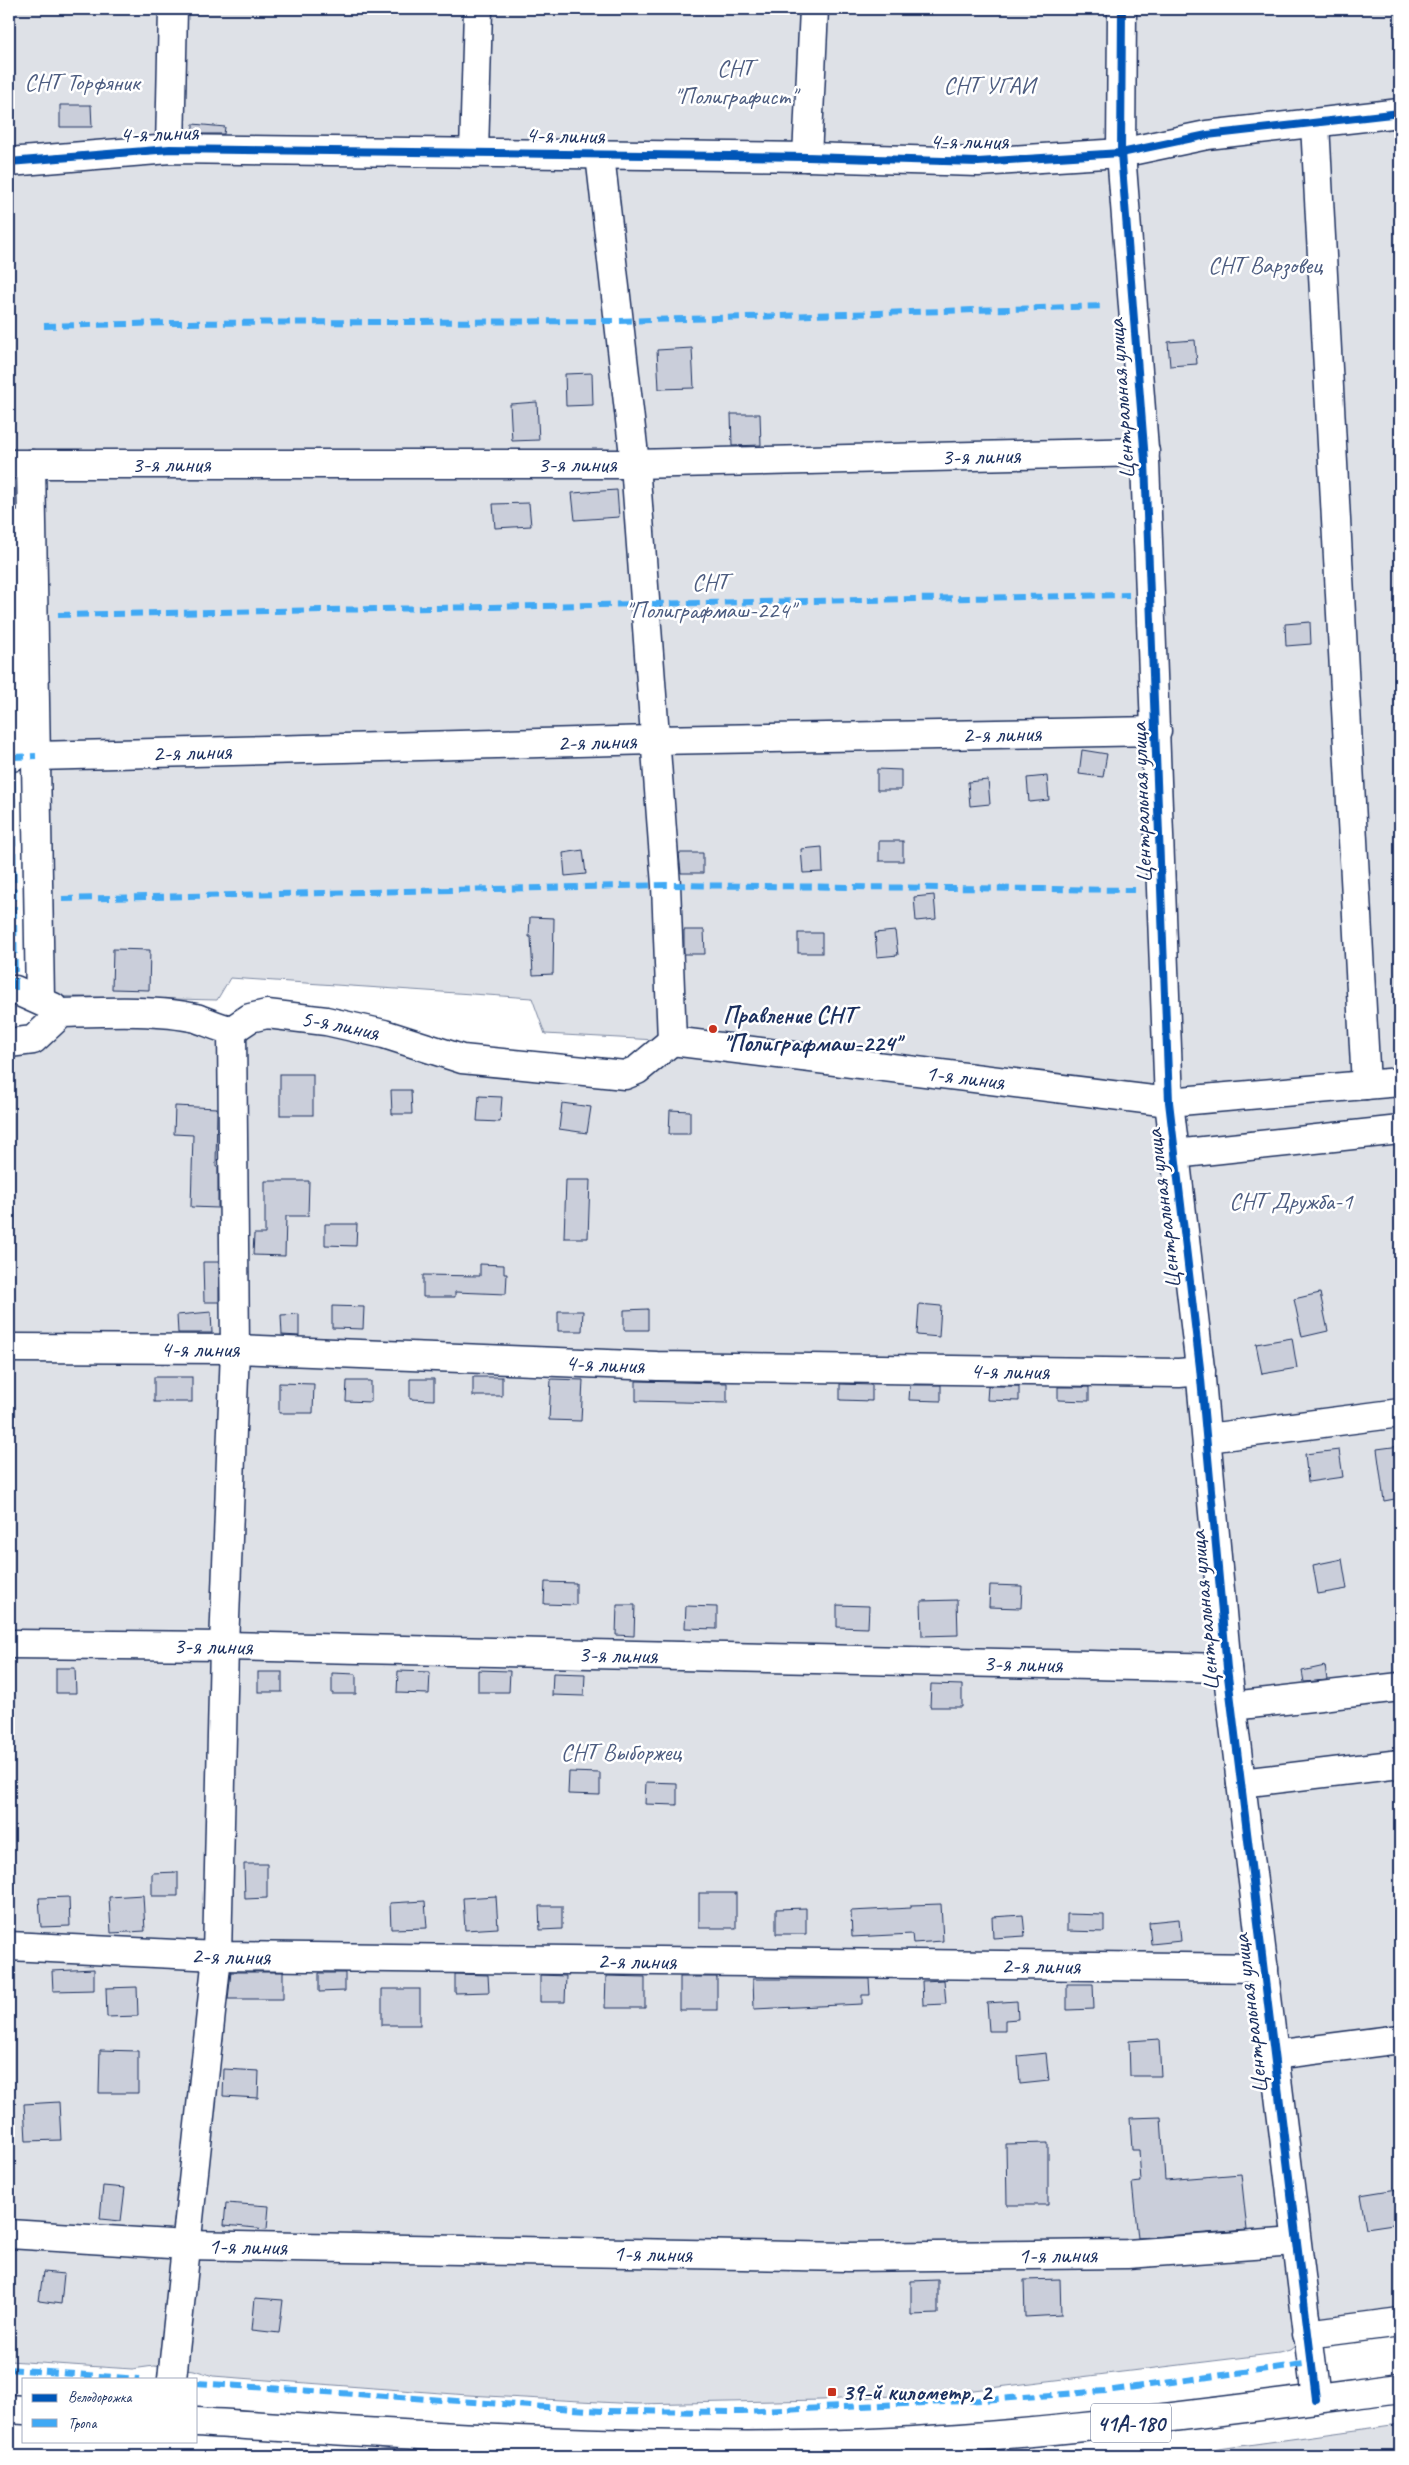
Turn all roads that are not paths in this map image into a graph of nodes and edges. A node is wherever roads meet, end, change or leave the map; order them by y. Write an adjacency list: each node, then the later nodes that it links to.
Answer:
1 (173, 9): 7 (street)
2 (478, 9): 8 (street)
3 (814, 9): 11 (street)
4 (1122, 9): 9 (street, Центральная улица)
5 (1400, 113): 6 (street, 4-я линия)
6 (1315, 124): 9 (street, 4-я линия); 27 (street)
7 (170, 149): 8 (street, 4-я линия); 12 (street, 4-я линия)
8 (474, 153): 10 (street, 4-я линия)
9 (1121, 153): 11 (street, 4-я линия); 13 (street, Центральная улица)
10 (600, 155): 11 (street, 4-я линия); 15 (street)
11 (808, 157)
12 (9, 162)
13 (1145, 452): 15 (street, 3-я линия); 18 (street, Центральная улица)
14 (20, 464): 15 (street, 3-я линия); 20 (street)
15 (635, 464): 19 (street)
16 (9, 522): 17 (street)
17 (10, 717): 20 (street)
18 (1157, 731): 19 (street, 2-я линия); 28 (street, Центральная улица)
19 (654, 740): 20 (street, 2-я линия); 24 (street)
20 (24, 757): 22 (street)
21 (12, 990): 22 (street)
22 (51, 1006): 23 (street); 25 (street)
23 (232, 1030): 24 (street, 5-я линия); 32 (street)
24 (672, 1041): 28 (street, 1-я линия)
25 (9, 1043)
26 (1400, 1082): 27 (street, 1-я линия)
27 (1366, 1085): 28 (street, 1-я линия)
28 (1169, 1102): 30 (street, Центральная улица)
29 (1400, 1130): 30 (street)
30 (1175, 1154): 33 (street, Центральная улица)
31 (9, 1348): 32 (street, 4-я линия)
32 (235, 1349): 33 (street, 4-я линия); 37 (street)
33 (1201, 1371): 35 (street, Центральная улица)
34 (1400, 1413): 35 (street)
35 (1208, 1438): 38 (street, Центральная улица)
36 (9, 1644): 37 (street, 3-я линия)
37 (224, 1646): 38 (street, 3-я линия); 44 (street)
38 (1227, 1668): 40 (street, Центральная улица)
39 (1400, 1687): 40 (street)
40 (1232, 1706): 42 (street, Центральная улица)
41 (1400, 1764): 42 (street)
42 (1241, 1783): 45 (street, Центральная улица)
43 (9, 1946): 44 (street, 2-я линия)
44 (217, 1956): 45 (street, 2-я линия); 50 (street)
45 (1264, 1968): 47 (street, Центральная улица)
46 (1400, 2039): 47 (street)
47 (1274, 2055): 49 (street, Центральная улица)
48 (9, 2234): 50 (street, 1-я линия)
49 (1296, 2242): 50 (street, 1-я линия); 52 (street, Центральная улица)
50 (186, 2245): 53 (street)
51 (1400, 2322): 52 (street)
52 (1307, 2334): 55 (street, Центральная улица)
53 (172, 2378)
54 (1400, 2388): 55 (street, 41А-180)
55 (1316, 2399): 58 (street, 41А-180)
56 (9, 2409): 57 (street)
57 (22, 2410)
58 (198, 2422)

